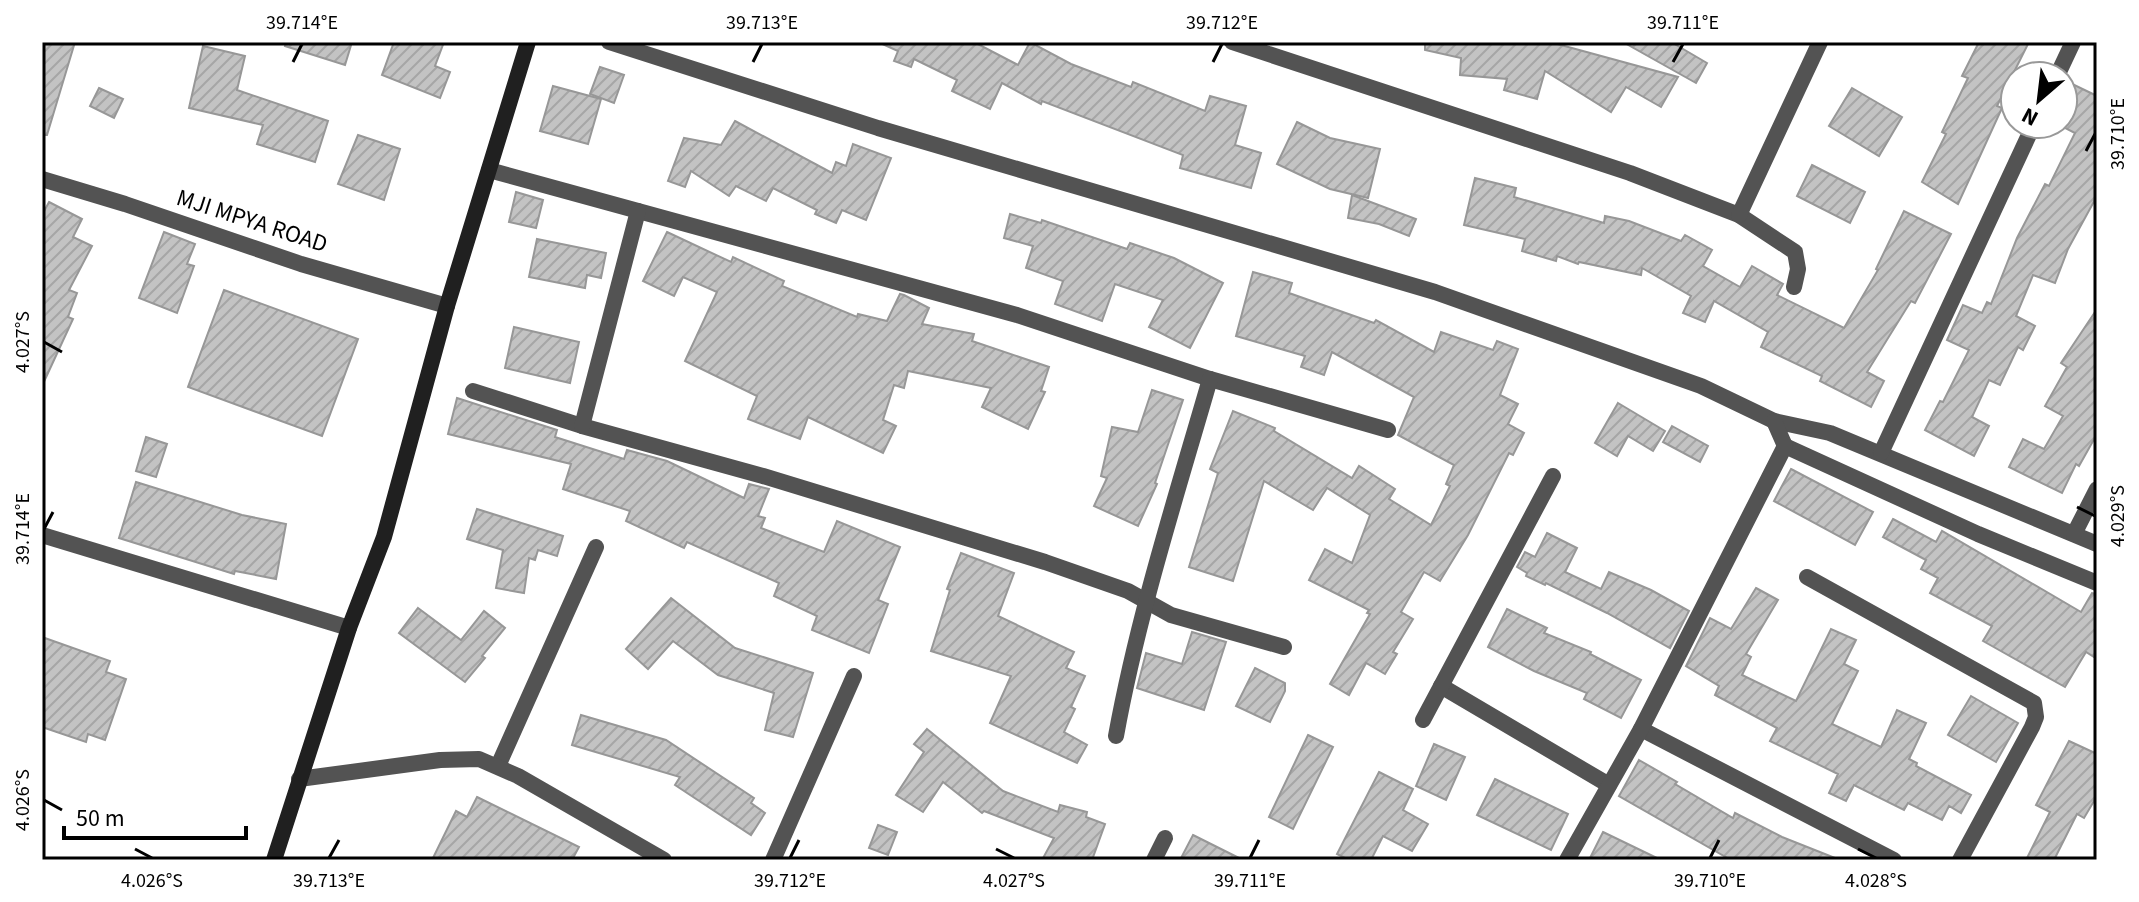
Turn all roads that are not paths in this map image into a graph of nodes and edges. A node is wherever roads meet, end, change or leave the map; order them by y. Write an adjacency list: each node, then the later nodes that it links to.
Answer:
1 (528, 42): 6 (street)
2 (609, 42): 14 (street)
3 (1232, 42): 9 (street)
4 (1820, 42): 9 (street)
5 (2027, 140): 18 (street)
6 (489, 170): 8 (street); 11 (street)
7 (42, 179): 11 (street, MJI MPYA ROAD)
8 (638, 211): 12 (street); 15 (street)
9 (1739, 215): 10 (street)
10 (1794, 287)
11 (447, 306): 28 (street)
12 (1210, 379): 16 (street); 27 (street)
13 (473, 391): 15 (street)
14 (1774, 421): 17 (street); 18 (street)
15 (582, 426): 27 (street)
16 (1388, 430)
17 (1785, 446): 26 (street); 33 (street)
18 (1881, 453): 21 (street)
19 (1553, 476): 31 (street)
20 (2097, 489): 21 (street)
21 (2074, 534): 23 (street)
22 (42, 535): 28 (street)
23 (2097, 544)
24 (596, 547): 35 (street)
25 (1807, 577): 45 (street)
26 (2097, 583)
27 (1146, 601): 29 (street); 34 (street)
28 (349, 628): 36 (street)
29 (1284, 647)
30 (854, 676): 41 (street)
31 (1441, 686): 32 (street); 37 (street)
32 (1423, 720)
33 (1641, 729): 37 (street); 44 (street)
34 (1116, 736)
35 (498, 766): 36 (street); 39 (street)
36 (299, 779): 40 (street)
37 (1609, 785): 43 (street)
38 (1165, 838): 42 (street)
39 (655, 858)
40 (274, 860)
41 (773, 860)
42 (1154, 860)
43 (1567, 860)
44 (1894, 860)
45 (1960, 860)

